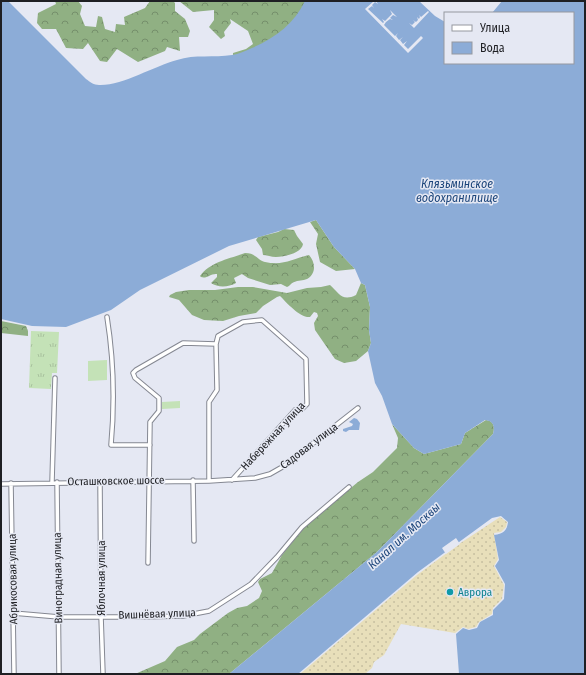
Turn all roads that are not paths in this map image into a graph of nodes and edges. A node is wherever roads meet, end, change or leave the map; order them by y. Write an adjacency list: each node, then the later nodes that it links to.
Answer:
1 (107, 317): 5 (street)
2 (216, 344): 5 (street); 7 (street, Набережная улица); 9 (street)
3 (55, 378): 10 (street)
4 (358, 408): 7 (street, Садовая улица)
5 (150, 445): 8 (street)
6 (193, 480): 8 (street, Осташковское шоссе); 9 (street, Осташковское шоссе); 16 (street)
7 (232, 480): 9 (street, Осташковское шоссе)
8 (149, 481): 12 (street, Осташковское шоссе); 17 (street)
9 (209, 481)
10 (52, 482): 11 (street, Осташковское шоссе); 13 (street, Осташковское шоссе)
11 (57, 482): 12 (street, Осташковское шоссе); 20 (street, Виноградная улица)
12 (100, 482): 19 (street, Яблочная улица)
13 (11, 483): 14 (street, Осташковское шоссе); 18 (street, Абрикосовая улица)
14 (1, 484)
15 (349, 487): 19 (street, Вишнёвая улица)
16 (194, 541)
17 (148, 563)
18 (13, 613): 20 (street, Вишнёвая улица); 21 (street, Абрикосовая улица)
19 (101, 616): 20 (street, Вишнёвая улица); 23 (street, Яблочная улица)
20 (59, 617): 22 (street, Виноградная улица)
21 (14, 674)
22 (59, 674)
23 (103, 674)

